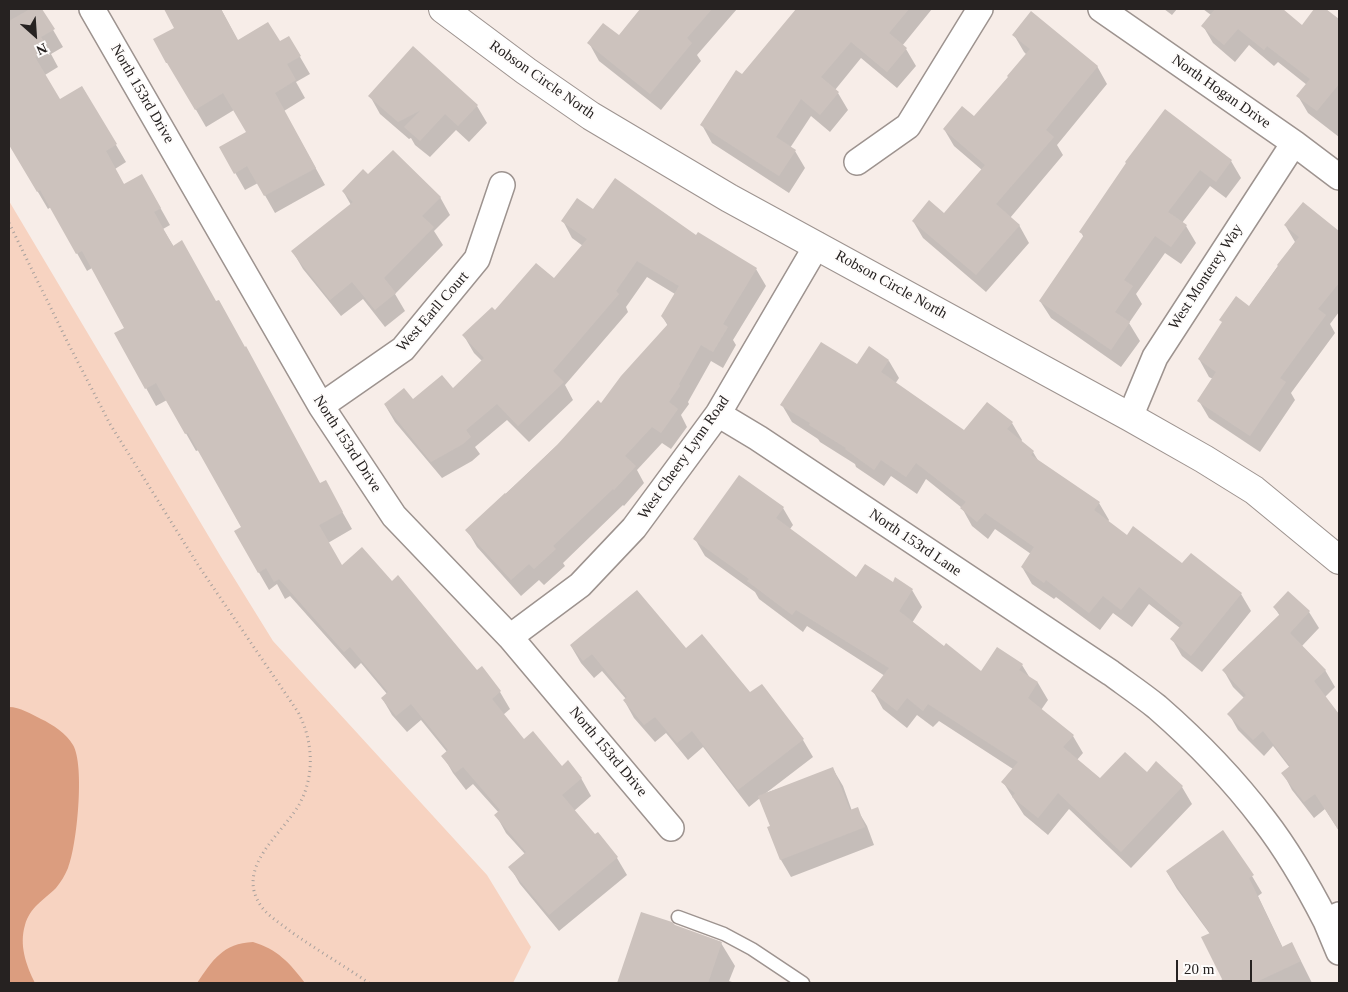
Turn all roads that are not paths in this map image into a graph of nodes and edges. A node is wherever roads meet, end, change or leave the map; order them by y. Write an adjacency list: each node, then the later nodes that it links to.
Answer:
1 (92, 9): 10 (street, North 153rd Drive)
2 (443, 9): 9 (street, Robson Circle North)
3 (980, 9): 6 (street)
4 (1101, 9): 5 (street, North Hogan Drive)
5 (1294, 144): 7 (street, North Hogan Drive); 12 (street, West Monterey Way)
6 (857, 162)
7 (1339, 178)
8 (502, 185): 10 (street, West Earll Court)
9 (817, 245): 11 (street, West Cheery Lynn Road); 12 (street, Robson Circle North)
10 (321, 406): 14 (street, North 153rd Drive)
11 (718, 414): 14 (street, West Cheery Lynn Road); 17 (street, North 153rd Lane)
12 (1130, 417): 13 (street, Robson Circle North)
13 (1339, 560)
14 (510, 637): 15 (street, North 153rd Drive)
15 (671, 828)
16 (678, 917): 19 (lane)
17 (1333, 918): 18 (street, North 153rd Lane)
18 (1339, 952)
19 (803, 983)

